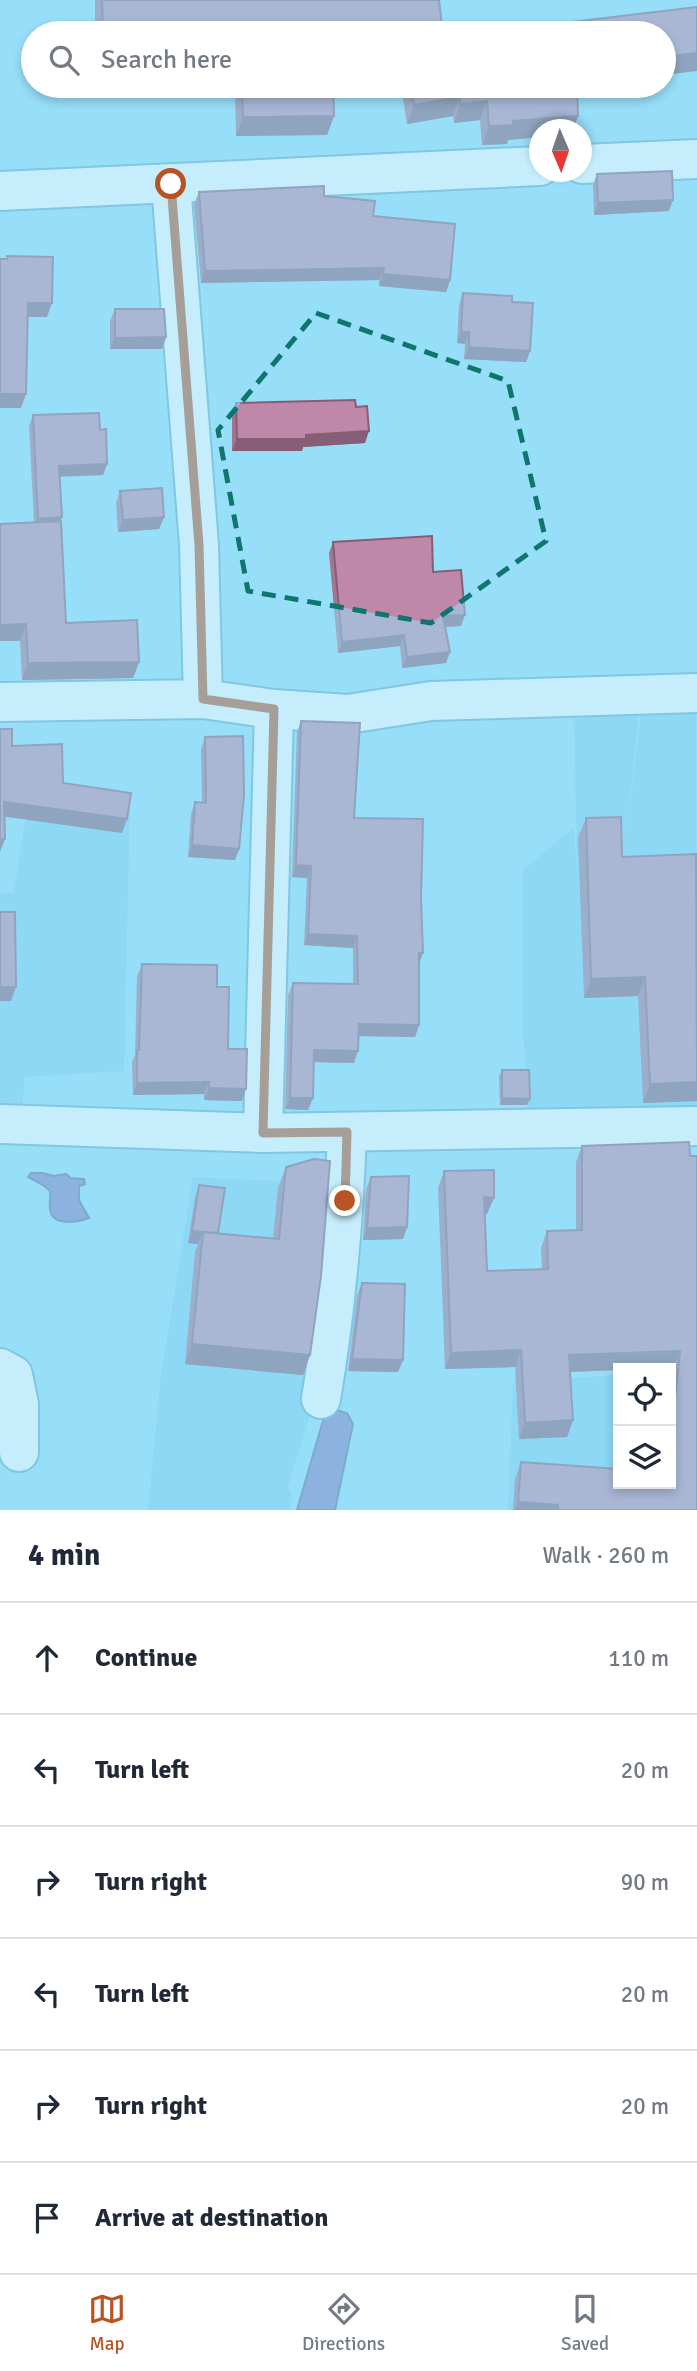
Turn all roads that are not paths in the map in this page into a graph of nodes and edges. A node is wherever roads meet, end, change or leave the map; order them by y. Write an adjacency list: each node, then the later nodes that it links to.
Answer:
1 (697, 159): 2 (street)
2 (592, 164)
3 (529, 167): 4 (street)
4 (171, 184): 5 (street); 7 (street)
5 (0, 191)
6 (697, 693): 9 (street)
7 (203, 699): 8 (street); 9 (street)
8 (0, 702)
9 (274, 709): 13 (street)
10 (0, 1124): 13 (street)
11 (697, 1126): 12 (street)
12 (347, 1132): 13 (street); 15 (street)
13 (263, 1133)
14 (0, 1368): 16 (street)
15 (321, 1399)
16 (19, 1452)

